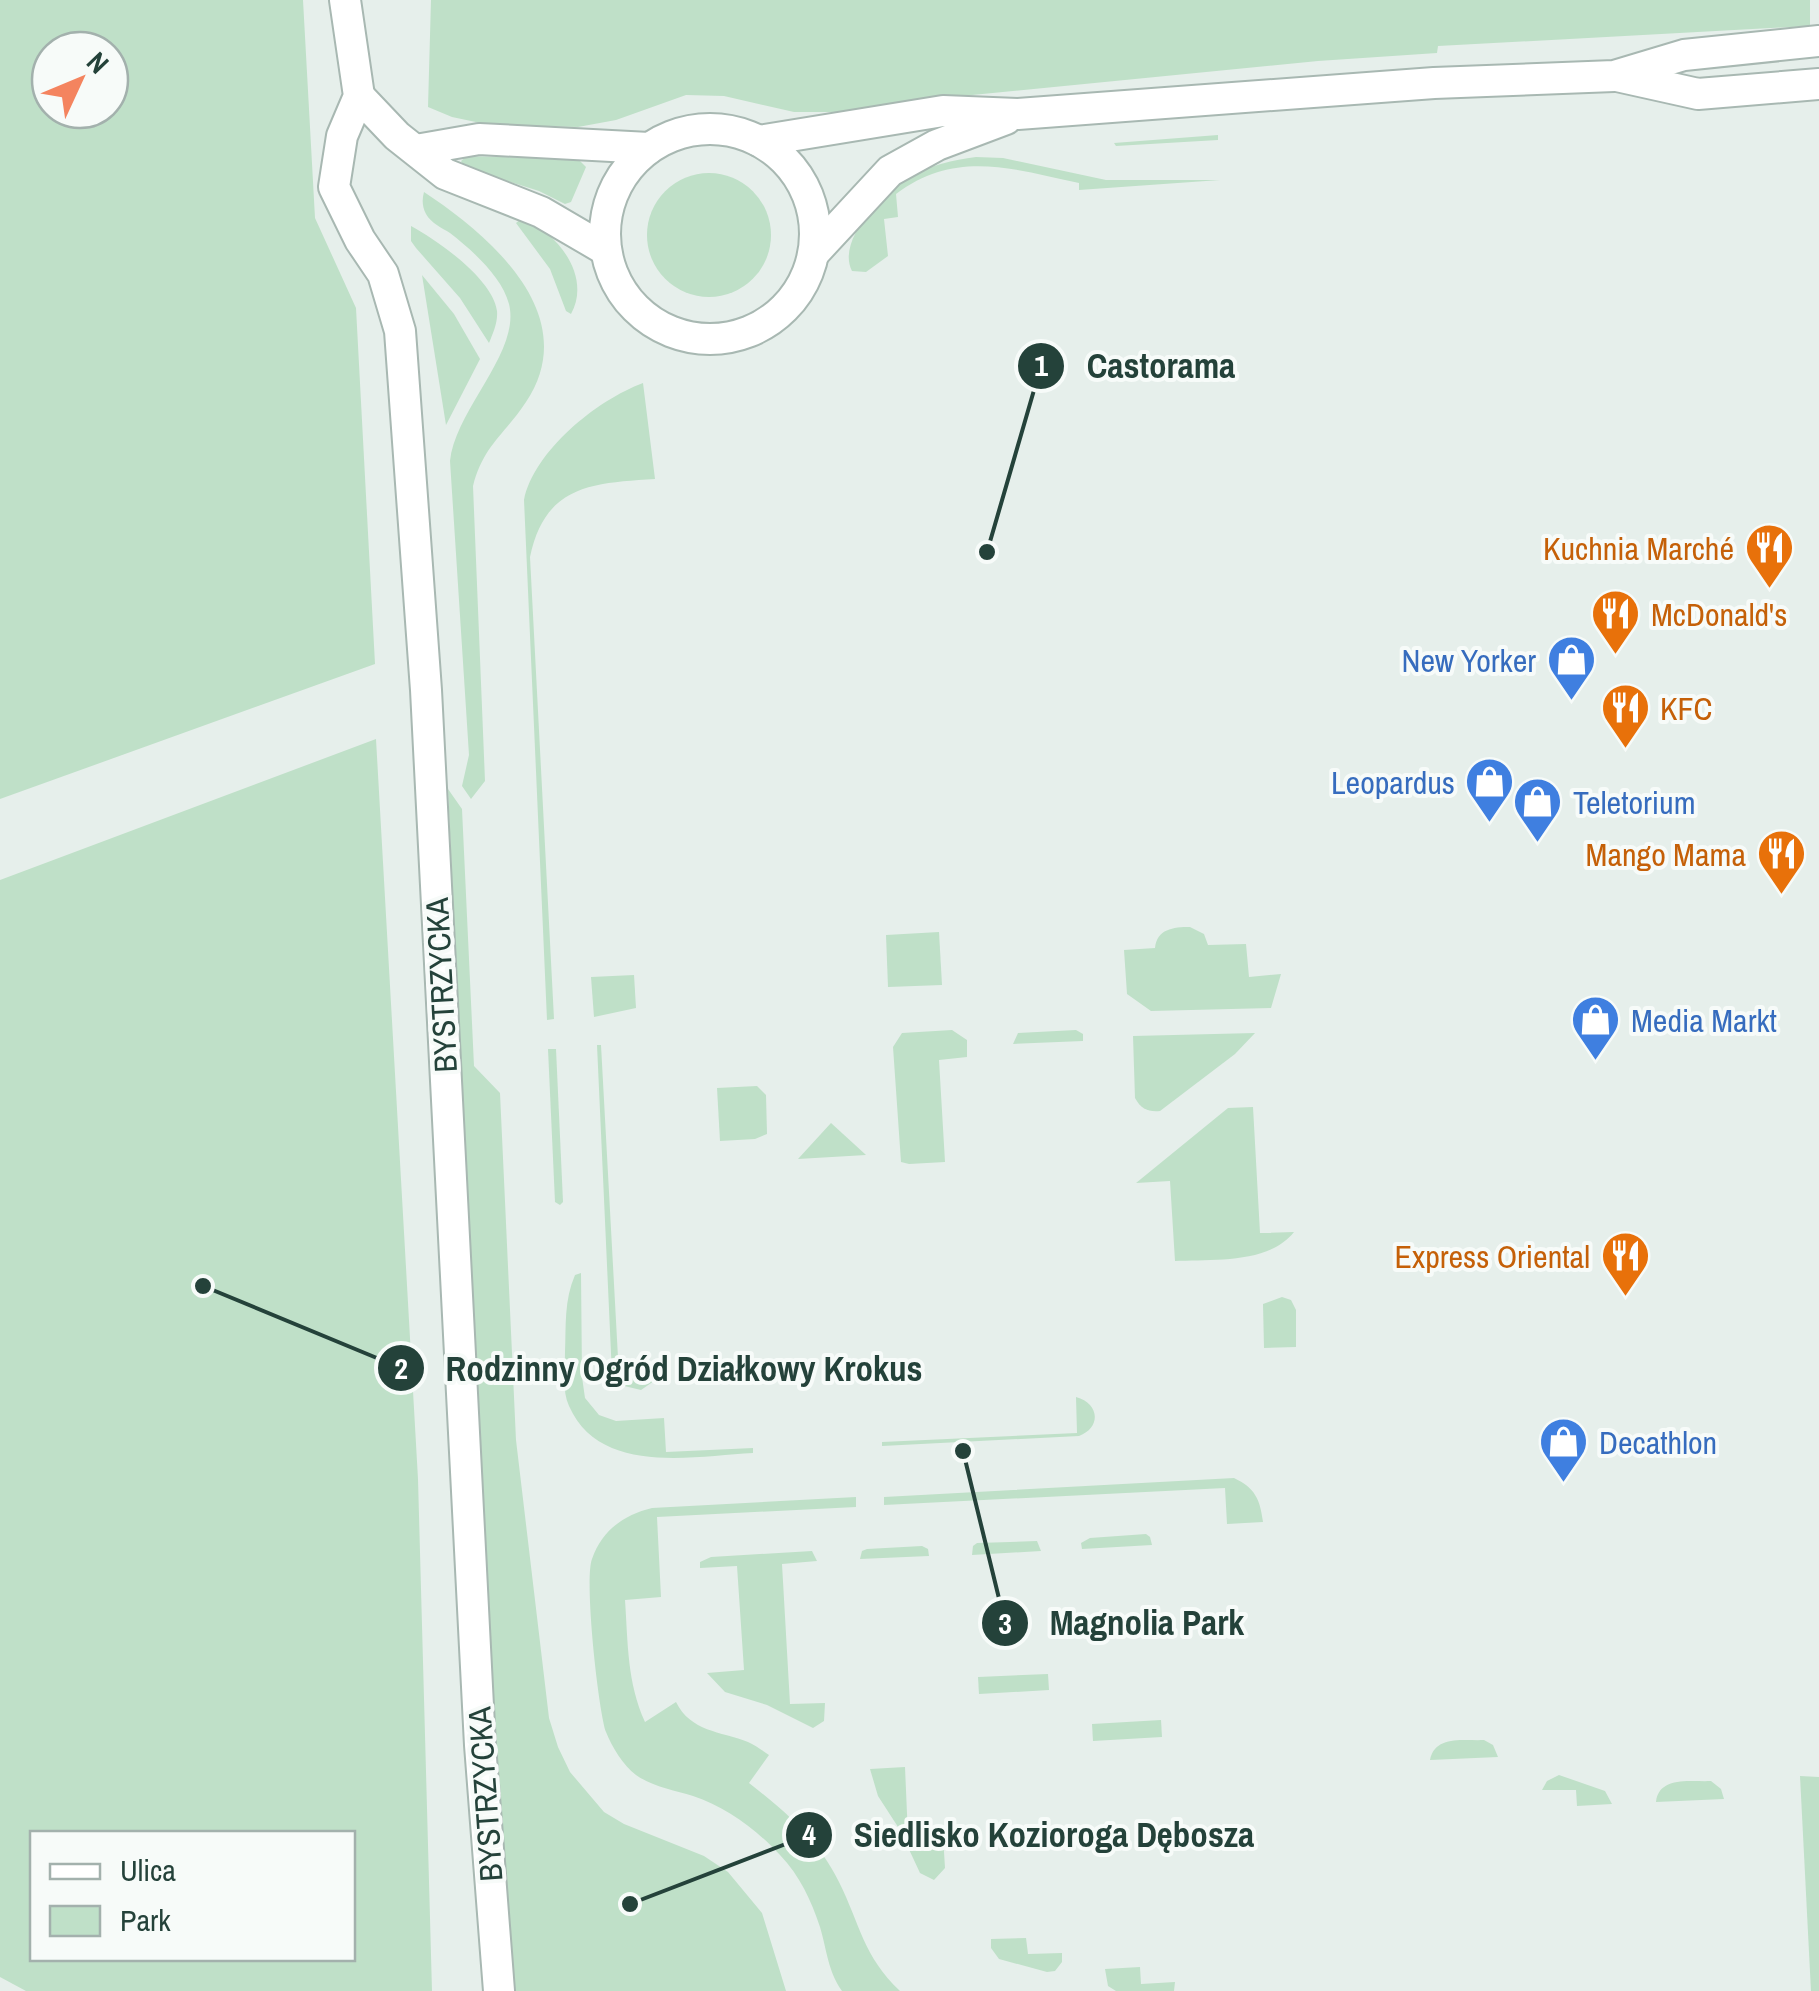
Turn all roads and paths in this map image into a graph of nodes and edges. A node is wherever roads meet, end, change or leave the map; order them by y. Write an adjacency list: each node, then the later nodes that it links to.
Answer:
1 (345, 0): 5 (street, BYSTRZYCKA)
2 (1819, 42): 3 (street)
3 (1614, 76): 4 (street); 6 (street)
4 (1819, 84)
5 (359, 96): 9 (street); 12 (street, BYSTRZYCKA)
6 (1018, 114): 7 (street); 11 (street)
7 (759, 141): 8 (street); 11 (street)
8 (650, 148): 9 (street); 10 (street)
9 (416, 150): 10 (street)
10 (606, 250): 11 (street)
11 (814, 253)
12 (499, 1991)

